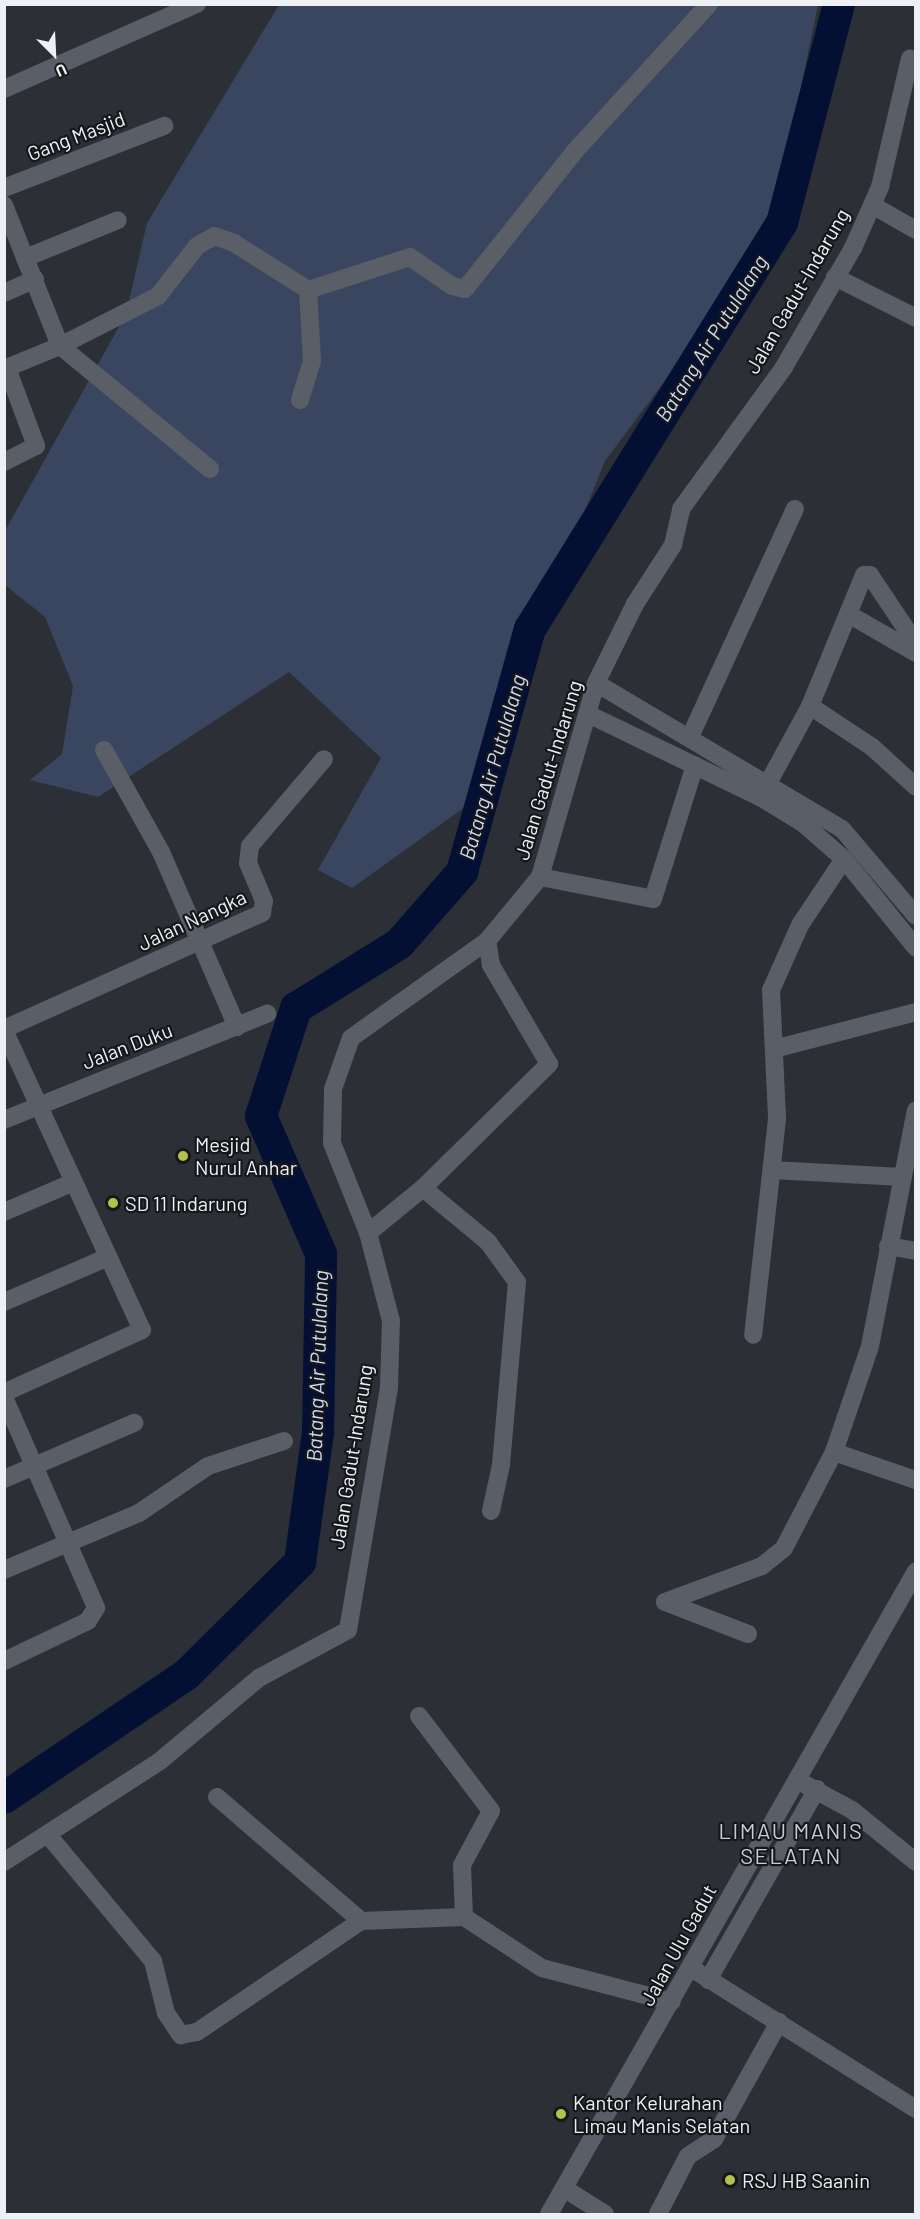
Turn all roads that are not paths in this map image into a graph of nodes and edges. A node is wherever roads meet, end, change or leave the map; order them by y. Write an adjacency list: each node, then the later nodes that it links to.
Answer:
1 (197, 4): 4 (street)
2 (709, 4): 14 (street)
3 (910, 58): 8 (street, Jalan Gadut-Indarung)
4 (4, 89)
5 (164, 126): 6 (street, Gang Masjid)
6 (4, 188)
7 (4, 205): 11 (street)
8 (872, 205): 10 (street); 12 (street, Jalan Gadut-Indarung)
9 (118, 220): 11 (street)
10 (915, 230)
11 (25, 258): 13 (street)
12 (835, 277): 16 (street); 26 (street, Jalan Gadut-Indarung)
13 (35, 279): 15 (street); 17 (street)
14 (308, 291): 17 (street); 19 (street)
15 (4, 292)
16 (915, 318)
17 (60, 346): 18 (street); 21 (street)
18 (6, 369): 20 (street)
19 (300, 400)
20 (4, 462)
21 (210, 469)
22 (795, 509): 29 (street)
23 (850, 615): 24 (street); 25 (street); 27 (street)
24 (915, 644)
25 (915, 653)
26 (596, 683): 28 (street, Jalan Gadut-Indarung); 29 (street)
27 (810, 706): 33 (street); 34 (street)
28 (588, 714): 32 (street); 36 (street, Jalan Gadut-Indarung)
29 (690, 737): 33 (street)
30 (104, 750): 39 (street)
31 (324, 759): 39 (street, Jalan Nangka)
32 (694, 765): 35 (street); 36 (street)
33 (768, 786): 37 (street)
34 (915, 787)
35 (844, 859): 40 (street); 45 (street)
36 (540, 877): 38 (street, Jalan Gadut-Indarung)
37 (915, 916)
38 (487, 941): 52 (street); 54 (street, Jalan Gadut-Indarung)
39 (200, 943): 43 (street); 44 (street, Jalan Nangka)
40 (915, 948)
41 (915, 1012): 45 (street)
42 (267, 1014): 43 (street, Jalan Duku)
43 (237, 1027): 46 (street, Jalan Duku)
44 (4, 1029): 46 (street)
45 (774, 1049): 49 (street)
46 (39, 1104): 48 (street, Jalan Duku); 51 (street)
47 (915, 1110): 50 (street)
48 (4, 1119)
49 (772, 1170): 50 (street); 59 (street)
50 (902, 1177): 55 (street)
51 (74, 1182): 53 (street); 57 (street)
52 (423, 1188): 54 (street); 67 (street)
53 (4, 1212)
54 (368, 1233): 77 (street, Jalan Gadut-Indarung)
55 (888, 1246): 56 (street); 63 (street)
56 (915, 1251)
57 (106, 1258): 58 (street); 60 (street)
58 (4, 1302)
59 (753, 1335)
60 (4, 1395): 64 (street)
61 (134, 1423): 64 (street)
62 (284, 1441): 68 (street)
63 (834, 1452): 66 (street); 71 (street)
64 (35, 1466): 65 (street); 68 (street)
65 (4, 1479)
66 (915, 1480)
67 (491, 1511)
68 (69, 1543): 69 (street); 72 (street)
69 (4, 1570)
70 (915, 1570): 74 (street, Jalan Ulu Gadut)
71 (748, 1634)
72 (4, 1660)
73 (419, 1716): 80 (street)
74 (794, 1779): 75 (street); 82 (street, Jalan Ulu Gadut)
75 (817, 1789): 79 (street); 83 (street)
76 (217, 1797): 81 (street)
77 (48, 1835): 78 (street, Jalan Gadut-Indarung); 81 (street)
78 (4, 1862)
79 (915, 1862)
80 (464, 1917): 81 (street); 84 (street)
81 (361, 1921)
82 (691, 1968): 83 (street); 84 (street, Jalan Ulu Gadut)
83 (708, 1980): 85 (street)
84 (672, 2002): 87 (street, Jalan Ulu Gadut)
85 (779, 2022): 86 (street); 90 (street)
86 (915, 2109)
87 (565, 2189): 88 (street, Jalan Ulu Gadut); 89 (street)
88 (549, 2214)
89 (605, 2214)
90 (658, 2214)

